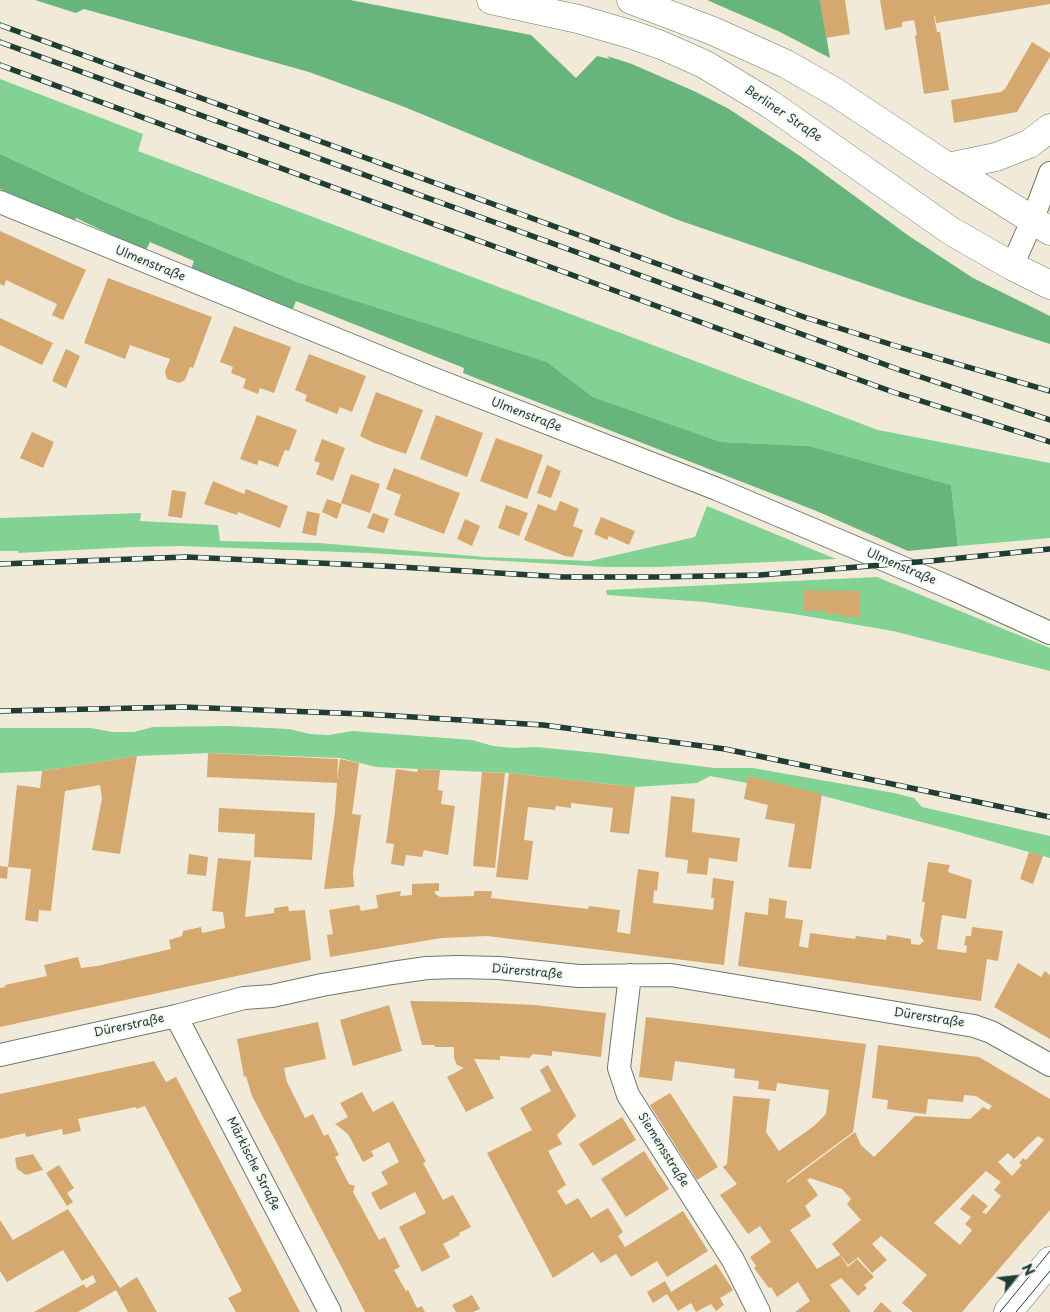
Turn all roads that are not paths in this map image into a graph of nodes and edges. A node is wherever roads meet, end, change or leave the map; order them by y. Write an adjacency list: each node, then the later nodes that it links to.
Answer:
1 (491, 0): 8 (main road, Berliner Straße)
2 (631, 0): 4 (main road)
3 (1050, 128): 4 (main road)
4 (948, 167): 7 (main road)
5 (1050, 173): 7 (street)
6 (0, 202): 10 (street, Ulmenstraße)
7 (1041, 226): 8 (street)
8 (1012, 266): 9 (main road, Berliner Straße)
9 (1048, 278)
10 (1050, 633)
11 (630, 975): 12 (street, Dürerstraße); 14 (street, Dürerstraße); 17 (street, Siemensstraße)
12 (176, 1016): 13 (street, Dürerstraße); 16 (street, Märkische Straße)
13 (0, 1055)
14 (1050, 1065)
15 (1050, 1261): 18 (main road)
16 (330, 1312)
17 (759, 1312)
18 (1008, 1312)

